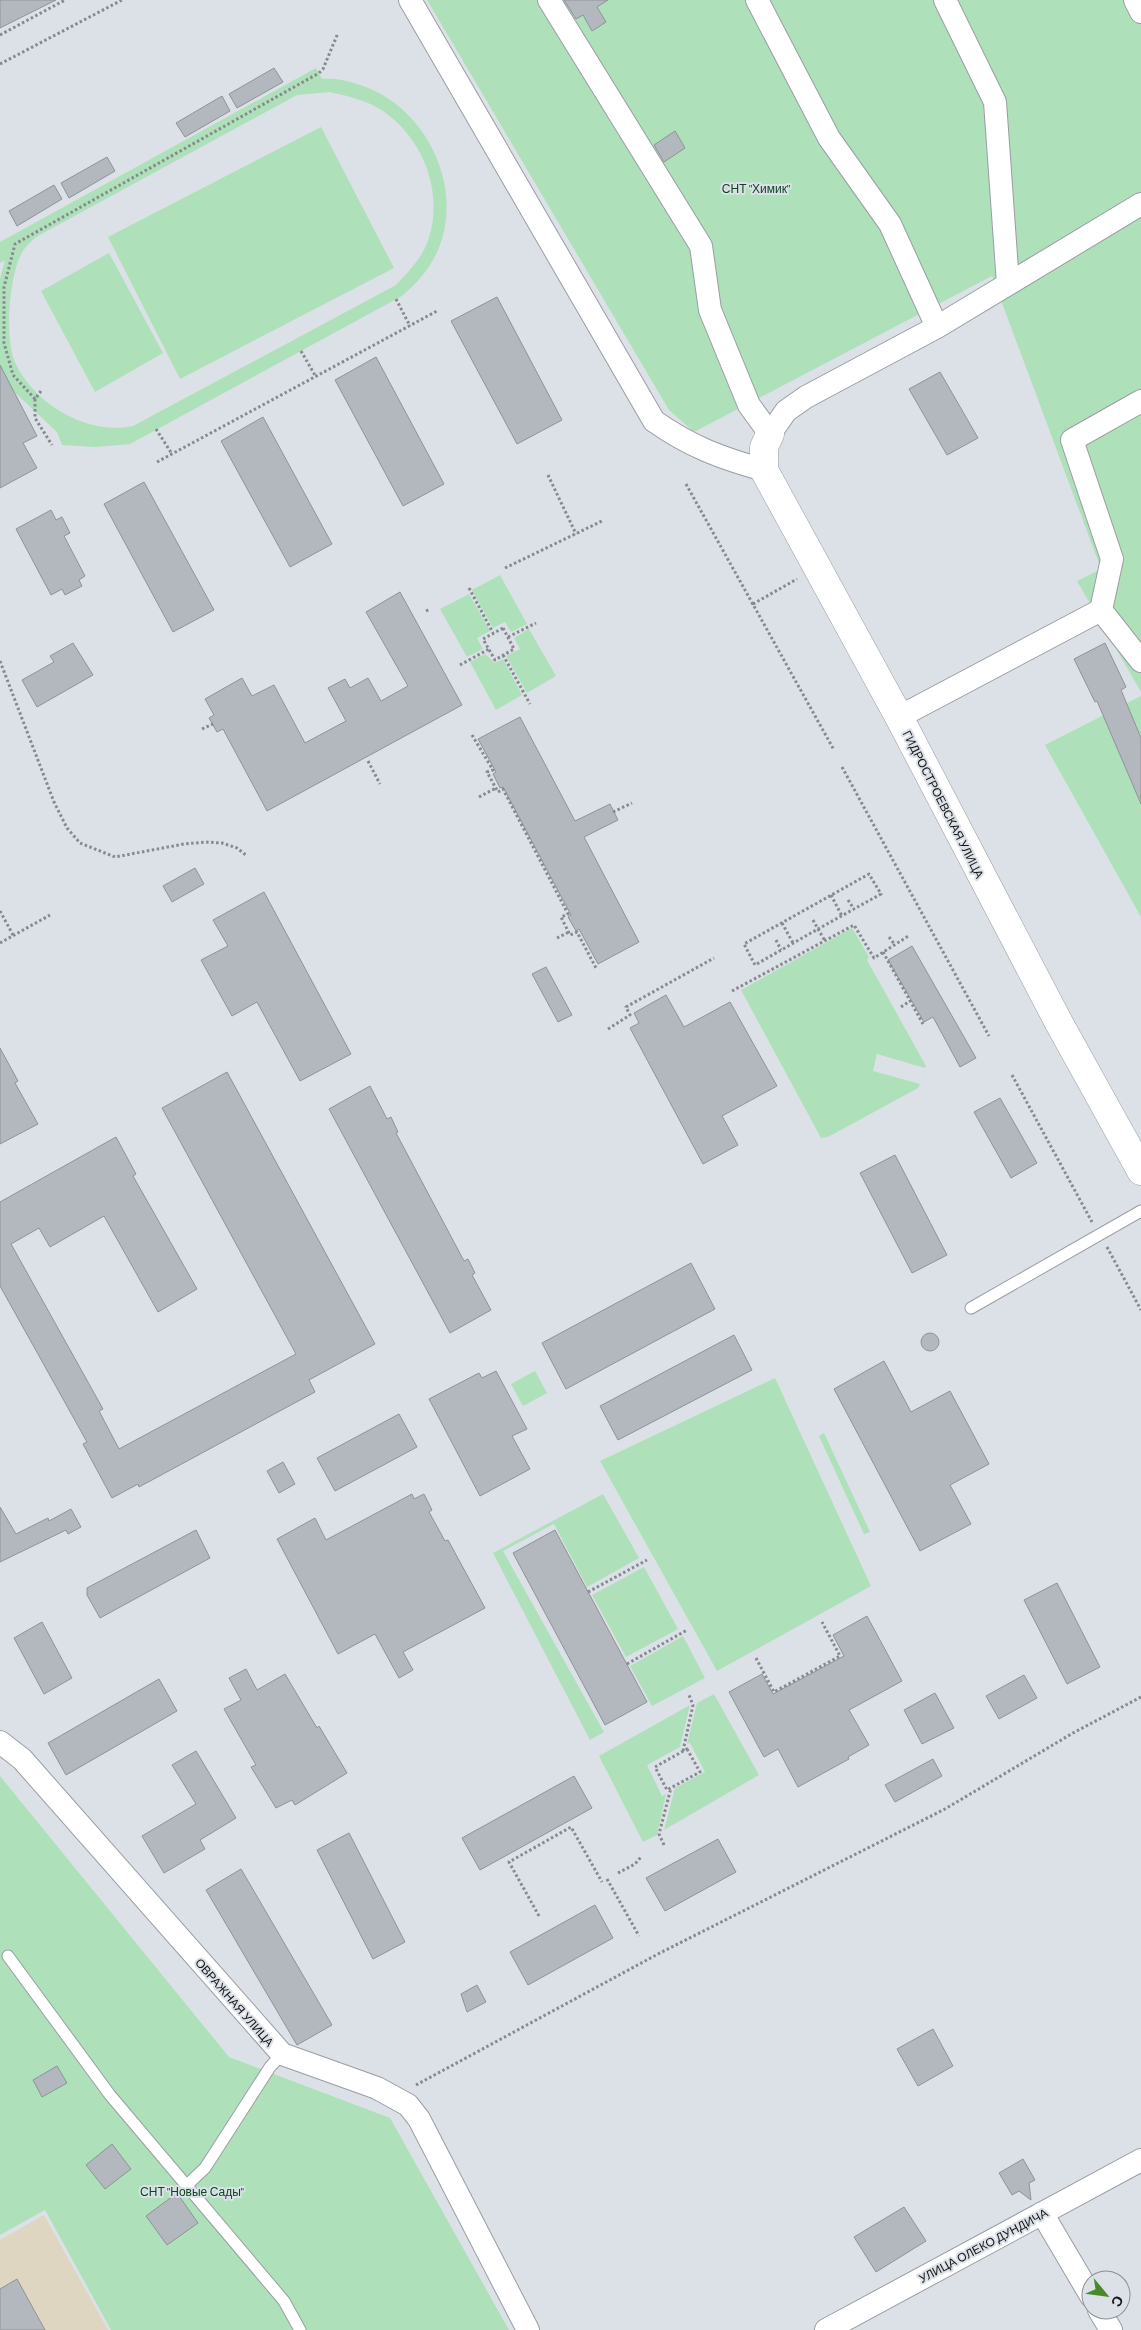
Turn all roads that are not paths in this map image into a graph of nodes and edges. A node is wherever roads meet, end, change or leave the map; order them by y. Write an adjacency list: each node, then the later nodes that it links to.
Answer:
1 (410, 0): 12 (street)
2 (550, 0): 11 (street)
3 (757, 0): 9 (street)
4 (945, 0): 8 (street)
5 (1135, 0): 6 (street)
6 (1141, 12)
7 (1141, 204): 8 (street)
8 (1008, 284): 9 (street)
9 (937, 327): 11 (street)
10 (1141, 401): 13 (street)
11 (770, 434): 12 (street)
12 (764, 470): 15 (street, ГИДРОСТРОЕВСКАЯ УЛИЦА)
13 (1101, 610): 14 (street); 15 (street)
14 (1141, 661)
15 (899, 717): 16 (street, ГИДРОСТРОЕВСКАЯ УЛИЦА)
16 (1141, 1171)
17 (1141, 1211): 18 (lane)
18 (971, 1308)
19 (2, 1747): 21 (street, ОВРАЖНАЯ УЛИЦА)
20 (8, 1956): 23 (lane)
21 (282, 2054): 23 (lane); 27 (street, ОВРАЖНАЯ УЛИЦА)
22 (1141, 2160): 24 (street, УЛИЦА ОЛЕКО ДУНДИЧА)
23 (187, 2185): 26 (lane)
24 (1042, 2213): 25 (street); 28 (street, УЛИЦА ОЛЕКО ДУНДИЧА)
25 (1081, 2279)
26 (300, 2330)
27 (528, 2330)
28 (826, 2330)

